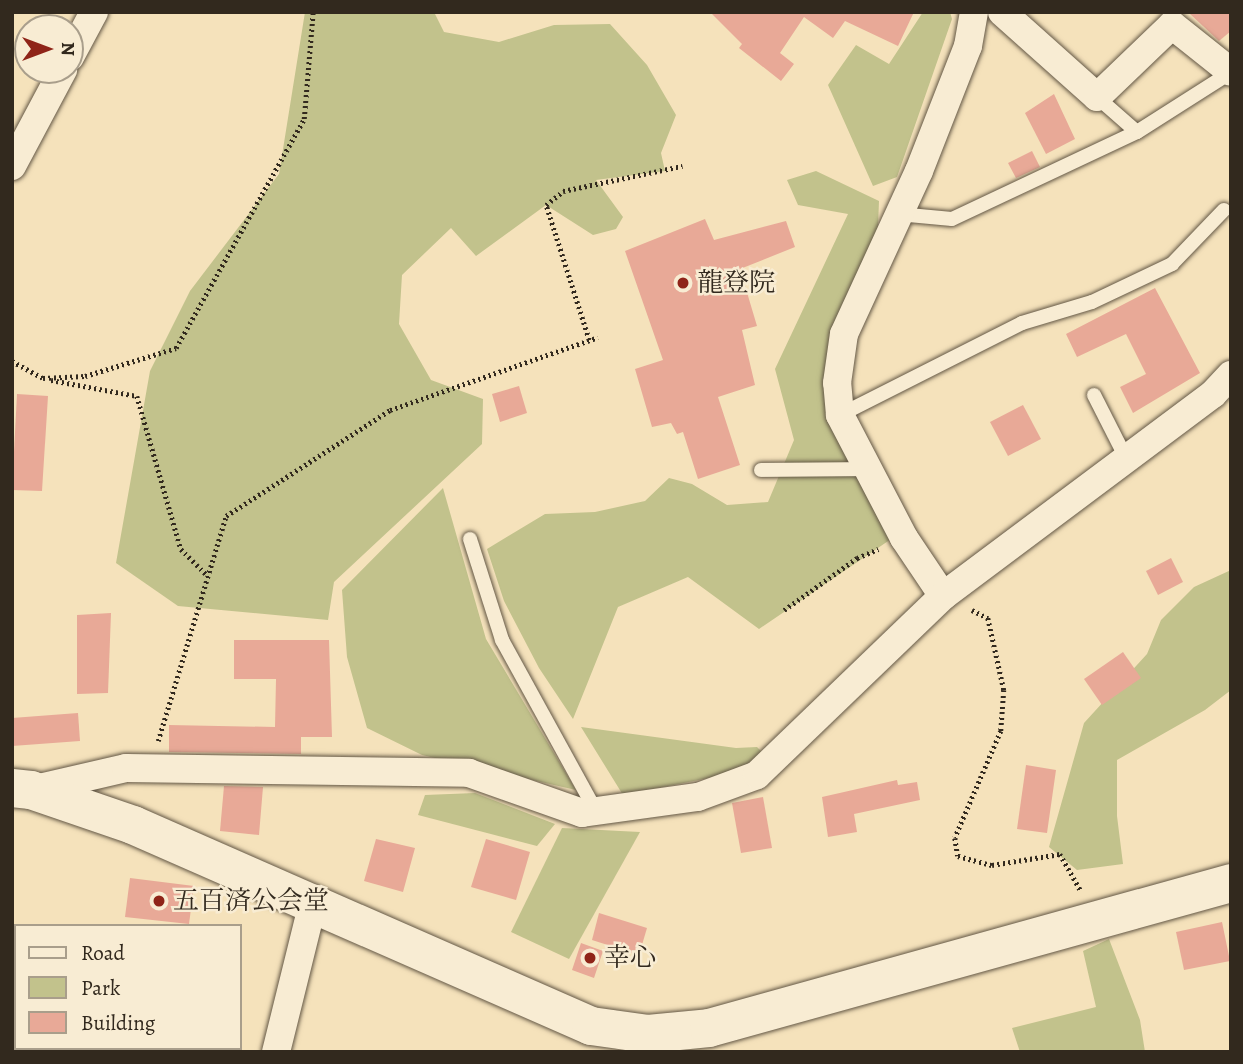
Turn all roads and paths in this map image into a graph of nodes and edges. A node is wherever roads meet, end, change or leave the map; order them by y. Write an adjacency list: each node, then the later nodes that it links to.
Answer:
1 (94, 12): 5 (street)
2 (313, 12): 18 (path)
3 (974, 12): 13 (street)
4 (1002, 12): 8 (street)
5 (84, 31)
6 (1229, 73): 8 (street); 9 (lane)
7 (56, 84): 10 (street)
8 (1097, 97): 9 (lane)
9 (1137, 132): 13 (lane)
10 (12, 166)
11 (682, 166): 15 (path)
12 (1224, 210): 20 (lane)
13 (898, 214): 20 (street)
14 (598, 337): 15 (path)
15 (589, 340): 26 (path)
16 (12, 360): 18 (path)
17 (1231, 375): 21 (street)
18 (43, 378): 26 (path)
19 (1094, 395): 21 (lane)
20 (840, 415): 22 (street)
21 (1125, 456): 27 (street)
22 (869, 469): 23 (lane); 25 (street)
23 (761, 470)
24 (470, 538): 31 (lane)
25 (904, 538): 27 (street); 28 (path)
26 (206, 574): 29 (path)
27 (943, 596): 31 (street); 34 (path)
28 (784, 610)
29 (150, 768): 30 (street); 31 (street)
30 (22, 789): 33 (street)
31 (596, 811)
32 (1231, 883): 34 (street)
33 (312, 907): 35 (street); 36 (street)
34 (1097, 918): 35 (street)
35 (647, 1043)
36 (276, 1052)

